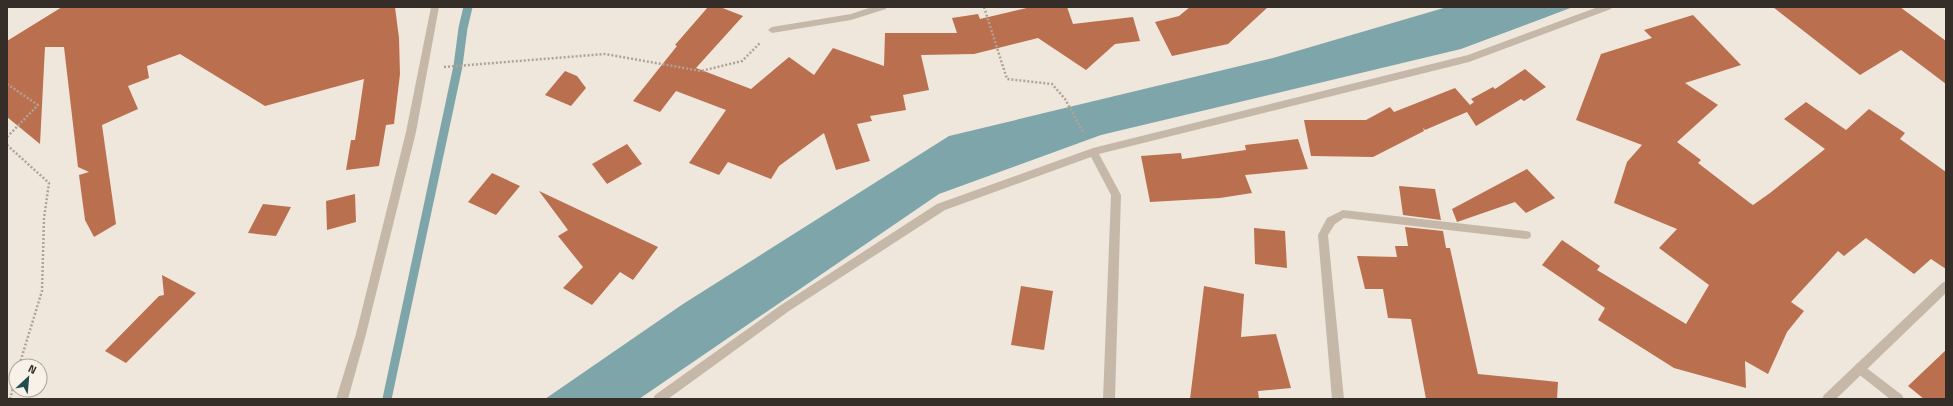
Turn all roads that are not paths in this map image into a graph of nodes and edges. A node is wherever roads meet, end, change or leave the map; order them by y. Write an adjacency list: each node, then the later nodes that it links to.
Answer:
1 (435, 7): 9 (street)
2 (883, 7): 4 (street)
3 (1608, 7): 5 (street)
4 (772, 30)
5 (1093, 152): 10 (street); 11 (street)
6 (1526, 235): 12 (street)
7 (1946, 286): 8 (street)
8 (1860, 368): 13 (street); 14 (street)
9 (342, 399)
10 (659, 399)
11 (1109, 399)
12 (1338, 399)
13 (1828, 399)
14 (1898, 399)

